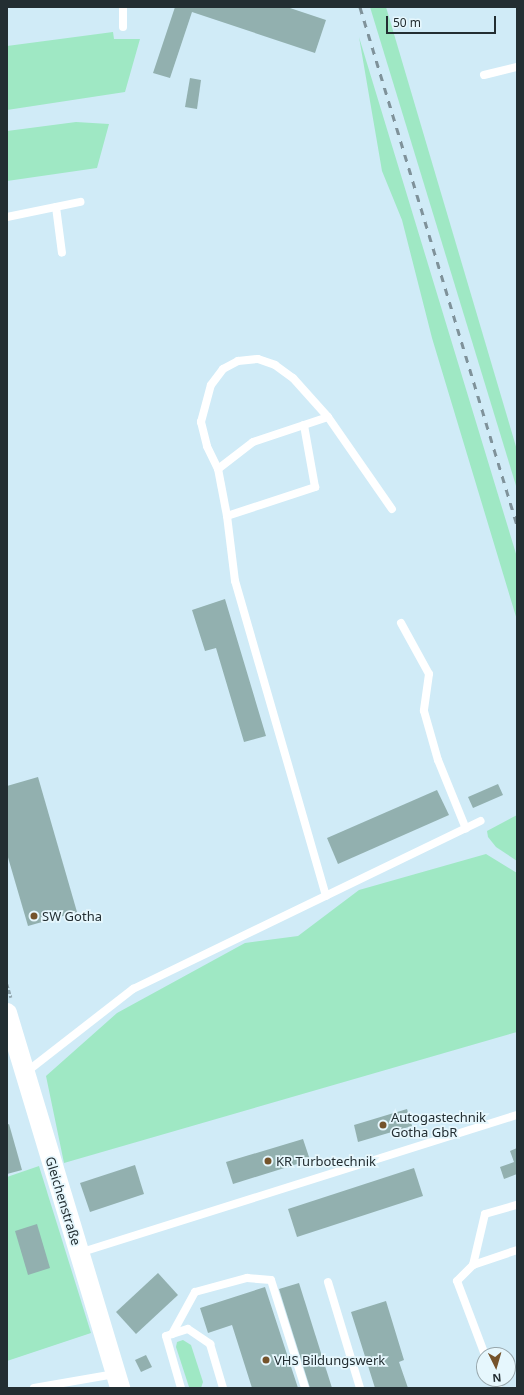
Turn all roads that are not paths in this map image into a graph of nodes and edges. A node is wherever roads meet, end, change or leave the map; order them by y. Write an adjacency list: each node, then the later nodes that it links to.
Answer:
1 (124, 7): 2 (lane)
2 (123, 27)
3 (517, 67): 4 (lane)
4 (484, 75)
5 (80, 202): 6 (lane)
6 (56, 207): 7 (lane); 8 (lane)
7 (7, 217)
8 (62, 252)
9 (328, 417): 10 (lane); 11 (lane); 12 (lane)
10 (304, 425): 11 (lane); 13 (lane)
11 (218, 469): 13 (lane)
12 (392, 509)
13 (227, 516): 17 (lane)
14 (401, 624): 16 (lane)
15 (481, 821): 16 (lane)
16 (466, 829): 17 (lane)
17 (326, 896): 19 (lane)
18 (8, 1018): 19 (street, Gleichenstraße)
19 (25, 1074): 23 (street, Gleichenstraße)
20 (517, 1115): 23 (lane)
21 (517, 1205): 24 (lane)
22 (517, 1250): 24 (lane)
23 (79, 1253): 28 (street, Gleichenstraße)
24 (473, 1265): 27 (lane)
25 (328, 1282): 33 (lane)
26 (172, 1334): 30 (lane); 31 (lane); 32 (lane)
27 (482, 1347)
28 (118, 1381): 29 (lane)
29 (34, 1388)
30 (181, 1388)
31 (223, 1388)
32 (305, 1388)
33 (360, 1388)

